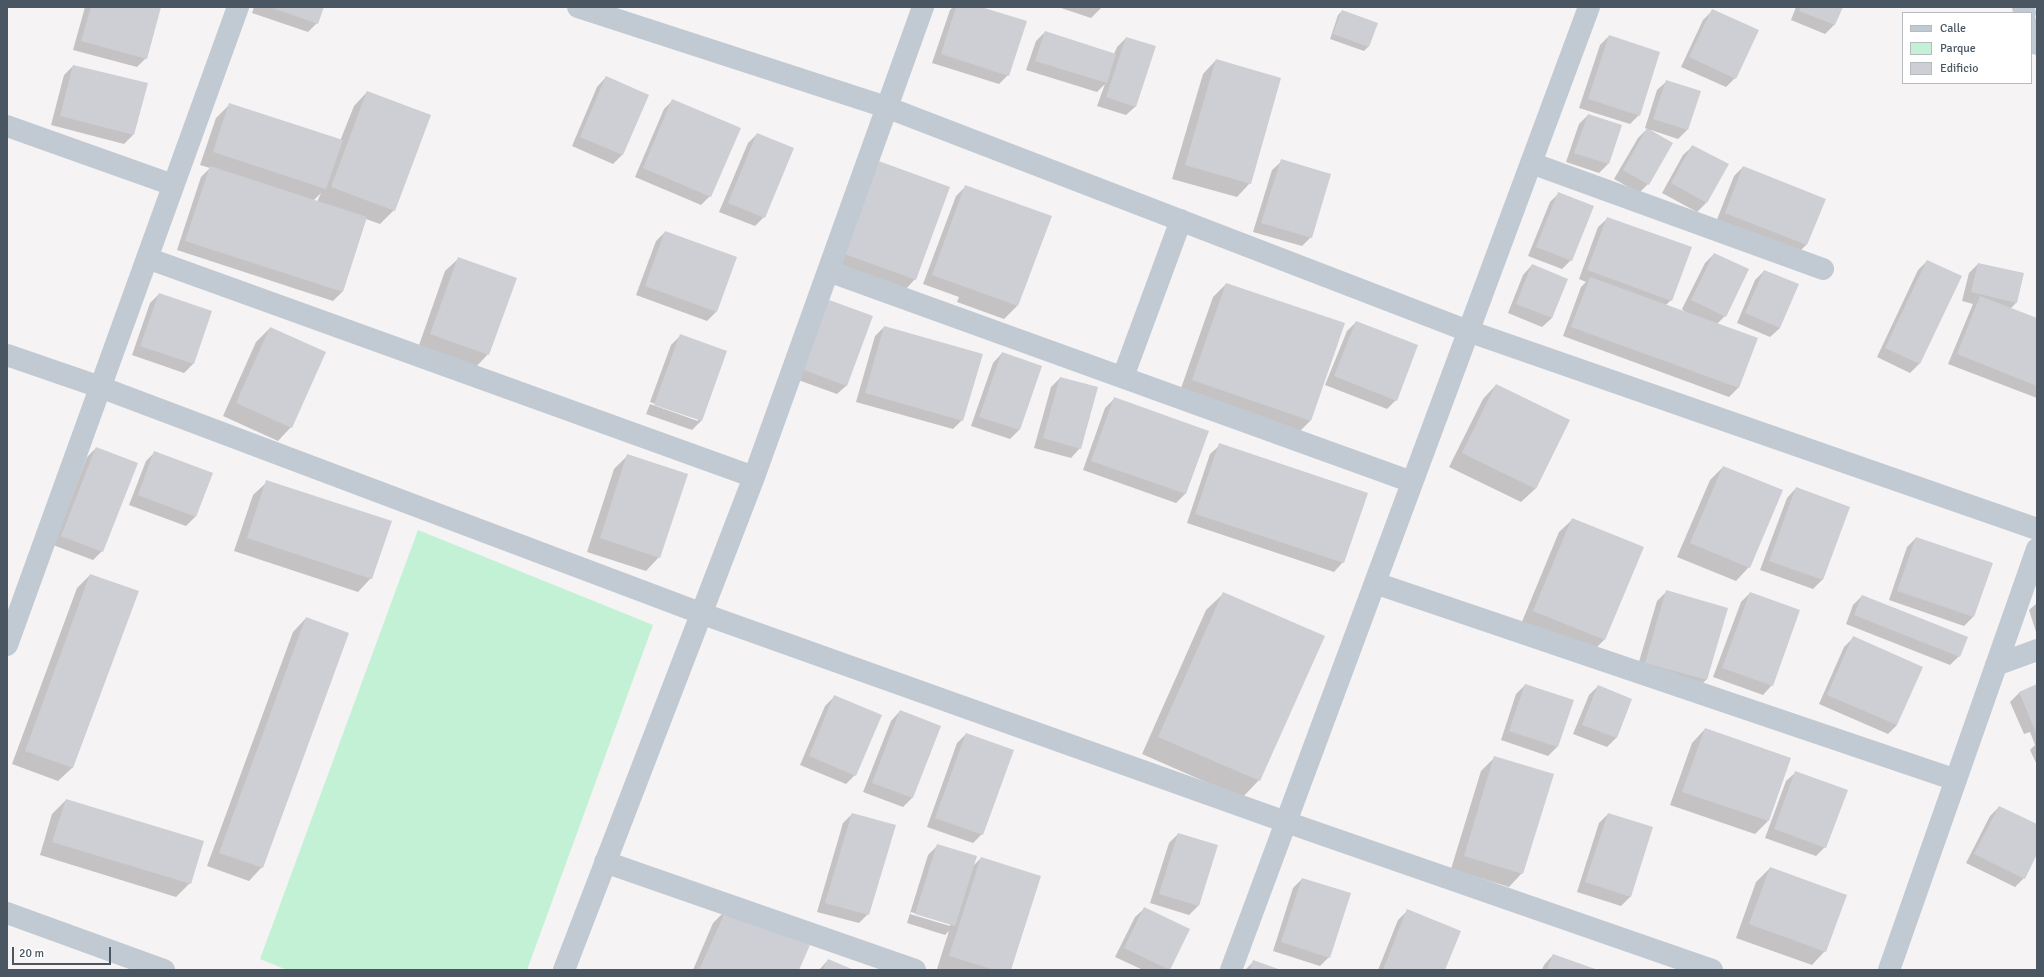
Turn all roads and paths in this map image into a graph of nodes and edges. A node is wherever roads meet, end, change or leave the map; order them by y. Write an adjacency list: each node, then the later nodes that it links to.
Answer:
1 (238, 7): 10 (street)
2 (578, 7): 7 (street)
3 (923, 7): 7 (street)
4 (1588, 7): 9 (street)
5 (2032, 31): 6 (street)
6 (2037, 44)
7 (886, 107): 11 (street); 14 (street)
8 (7, 126): 10 (street)
9 (1531, 163): 13 (street); 15 (street)
10 (173, 185): 12 (street)
11 (1181, 220): 15 (street); 17 (street)
12 (147, 258): 18 (street); 19 (street)
13 (1823, 269)
14 (828, 271): 17 (street); 19 (street)
15 (1468, 331): 20 (street); 21 (street)
16 (7, 355): 18 (street)
17 (1123, 377): 20 (street)
18 (100, 387): 24 (street); 25 (street)
19 (754, 477): 24 (street)
20 (1412, 482): 23 (street)
21 (2037, 529)
22 (2037, 549): 27 (street)
23 (1375, 583): 28 (street); 29 (street)
24 (703, 614): 29 (street); 30 (street)
25 (7, 645)
26 (2037, 650): 27 (street)
27 (1996, 665): 28 (street)
28 (1956, 780): 37 (street)
29 (1286, 822): 35 (street); 36 (street)
30 (605, 862): 33 (street); 34 (street)
31 (7, 913): 32 (street)
32 (164, 970)
33 (564, 970)
34 (915, 970)
35 (1231, 970)
36 (1712, 970)
37 (1889, 970)

